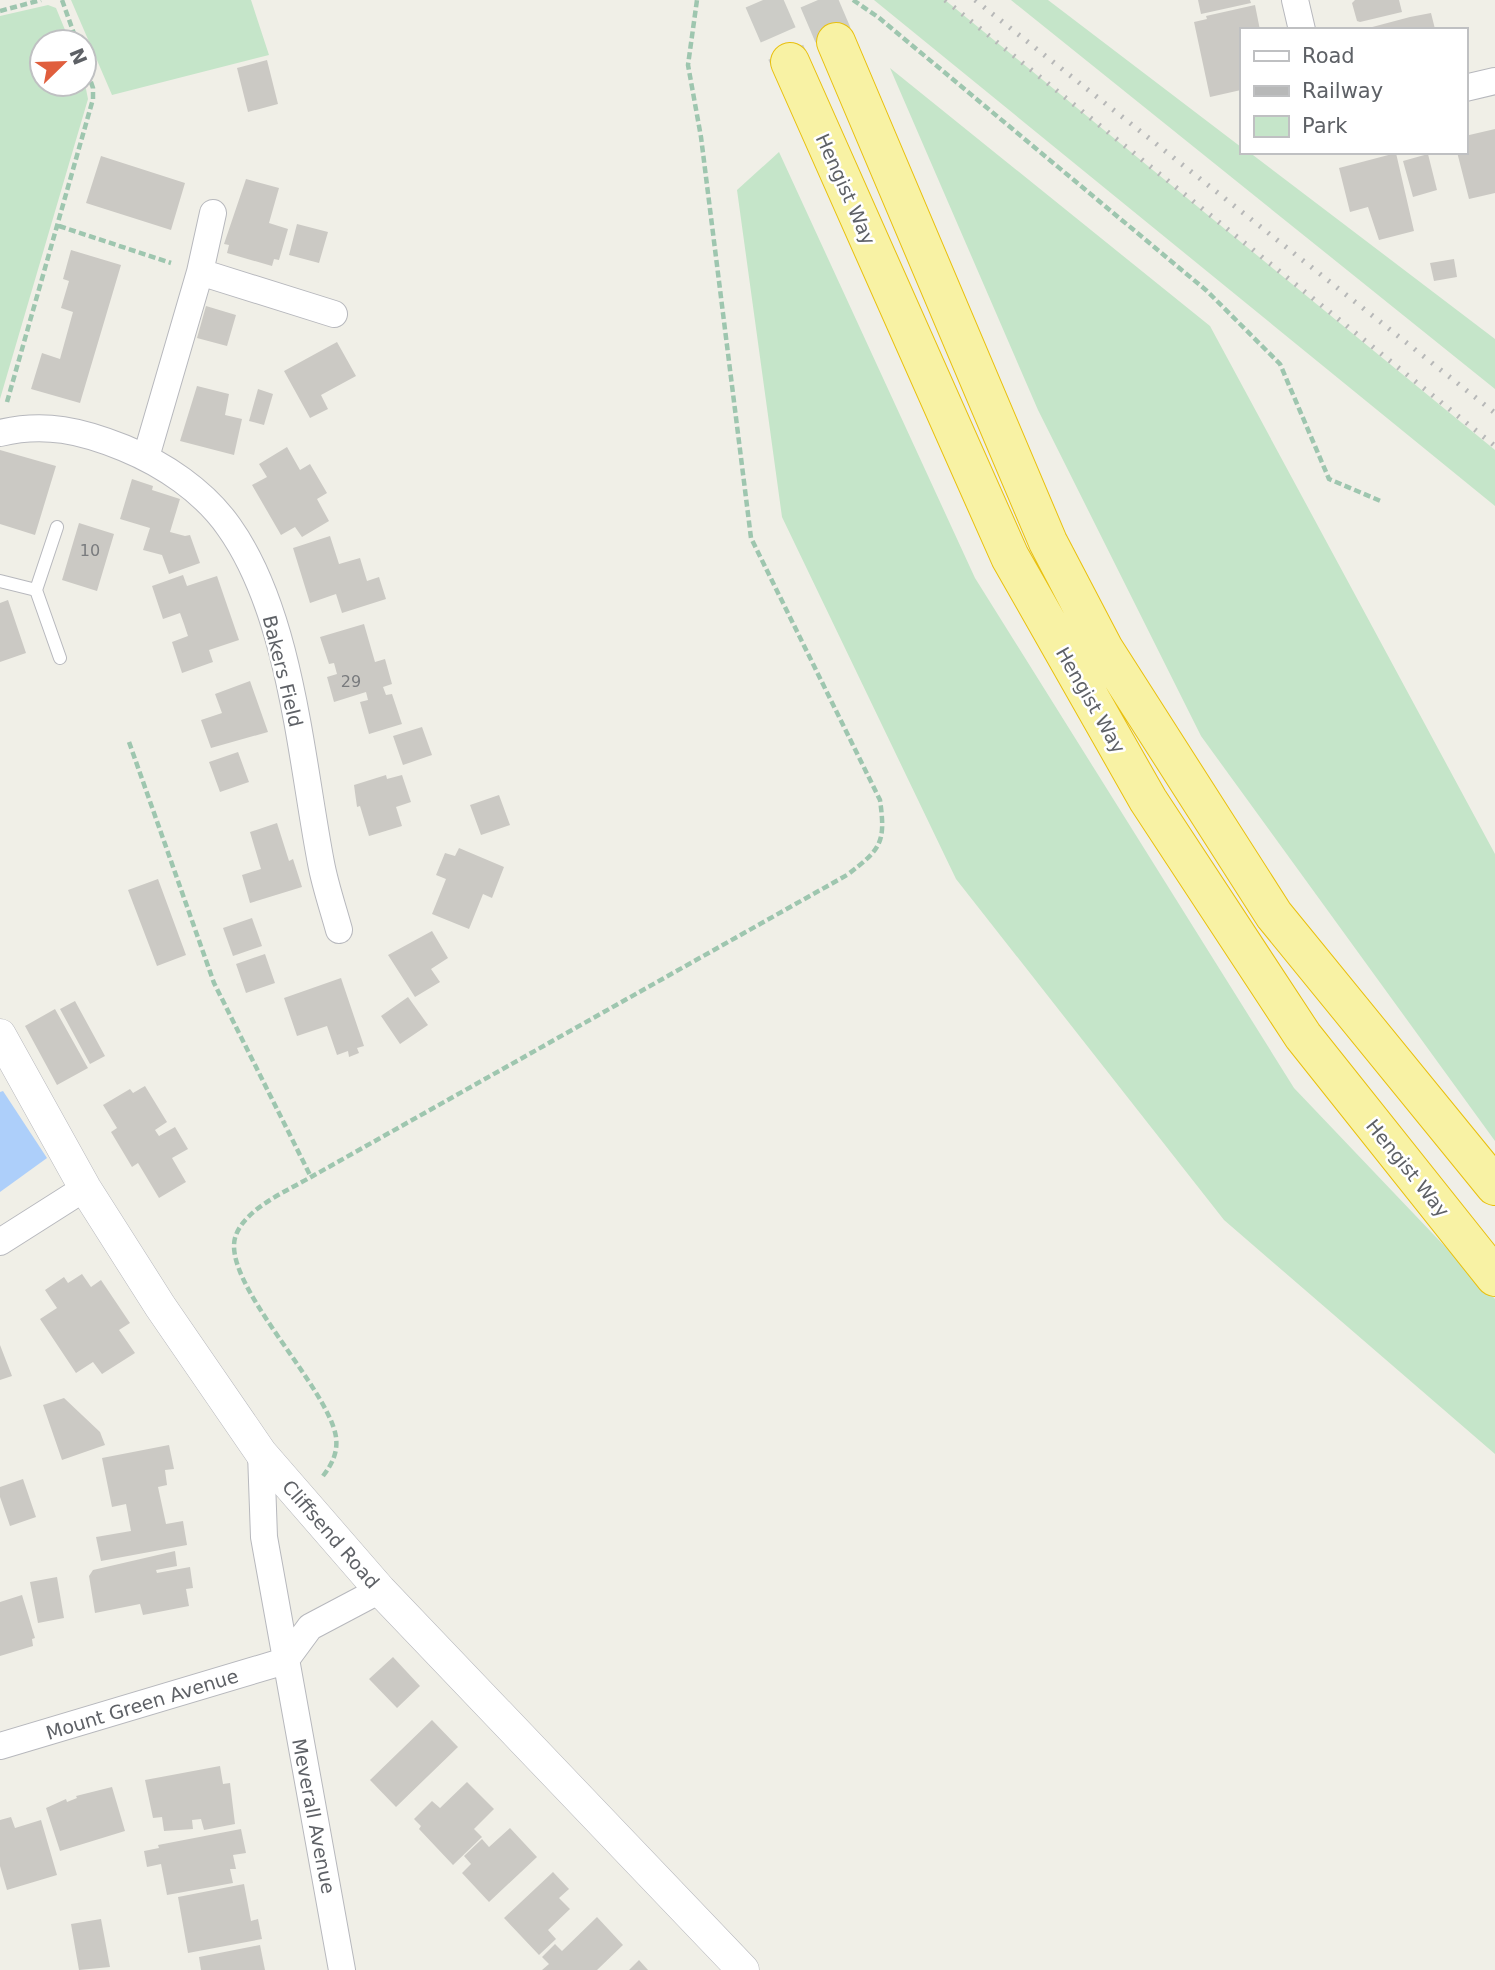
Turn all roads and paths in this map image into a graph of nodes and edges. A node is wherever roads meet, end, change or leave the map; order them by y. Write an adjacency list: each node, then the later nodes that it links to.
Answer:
1 (41, 0): 6 (path)
2 (62, 0): 7 (path)
3 (697, 0): 28 (path)
4 (853, 0): 20 (path)
5 (1295, 0): 8 (street)
6 (0, 11)
7 (72, 28)
8 (1302, 28)
9 (836, 42): 29 (highway, Hengist Way)
10 (790, 62): 32 (highway, Hengist Way)
11 (1495, 81): 12 (street)
12 (1467, 88)
13 (93, 98): 15 (path)
14 (213, 213): 16 (street)
15 (59, 226): 16 (path); 18 (path)
16 (200, 272): 17 (street); 19 (street)
17 (334, 314)
18 (3, 433): 19 (street, Bakers Field)
19 (146, 457): 26 (street, Bakers Field)
20 (1383, 502)
21 (57, 527): 23 (lane)
22 (0, 581): 23 (lane)
23 (36, 590): 24 (lane)
24 (60, 658)
25 (129, 742): 28 (path)
26 (339, 930)
27 (0, 1035): 30 (street, Cliffsend Road)
28 (311, 1177): 34 (path)
29 (1495, 1186)
30 (85, 1188): 31 (street); 33 (street, Cliffsend Road)
31 (0, 1242)
32 (1495, 1277)
33 (261, 1453): 34 (street, Cliffsend Road); 36 (street, Meverall Avenue)
34 (299, 1498): 35 (street, Cliffsend Road)
35 (380, 1590): 36 (street); 39 (street, Cliffsend Road)
36 (285, 1661): 37 (street, Mount Green Avenue); 38 (street, Meverall Avenue)
37 (0, 1746)
38 (342, 1970)
39 (743, 1970)

